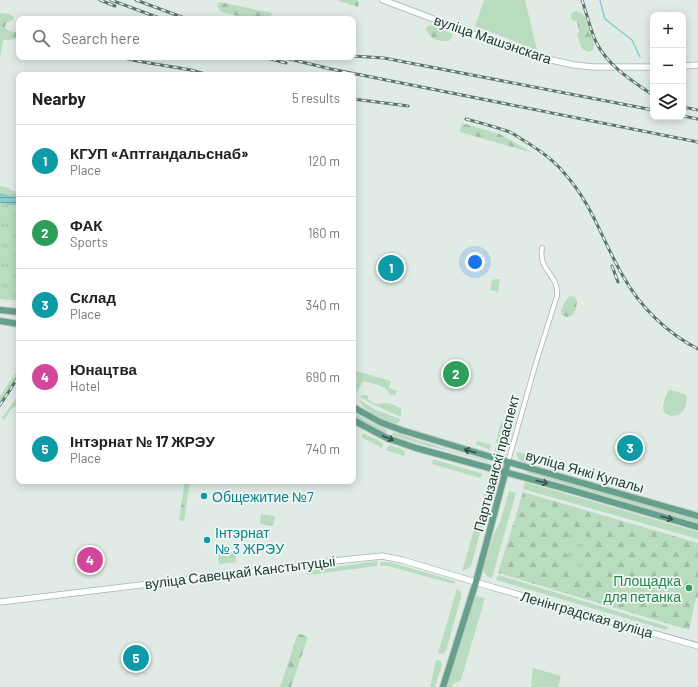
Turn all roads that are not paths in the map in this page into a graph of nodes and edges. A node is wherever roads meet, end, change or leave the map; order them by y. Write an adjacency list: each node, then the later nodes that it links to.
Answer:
1 (383, 0): 4 (main road, вуліца Машэнскага)
2 (698, 65): 3 (main road)
3 (686, 66)
4 (650, 67)
5 (542, 248): 12 (street, Партызанскі праспект)
6 (0, 310): 7 (main road)
7 (16, 312)
8 (0, 321): 9 (main road)
9 (16, 324)
10 (356, 409): 12 (main road, вуліца Янкі Купалы, one-way to 10)
11 (356, 422): 13 (main road, вуліца Янкі Купалы, one-way to 13)
12 (508, 462): 13 (main road, Партызанскі праспект); 14 (main road, вуліца Янкі Купалы)
13 (505, 472): 15 (main road, вуліца Янкі Купалы, one-way to 15); 16 (main road, Партызанскі праспект)
14 (698, 516)
15 (698, 527)
16 (476, 582): 17 (main road, вуліца Савецкай Канстытуцыі); 18 (main road, Ленінградская вуліца); 19 (main road, Партызанскі праспект)
17 (0, 602)
18 (698, 646)
19 (443, 687)

